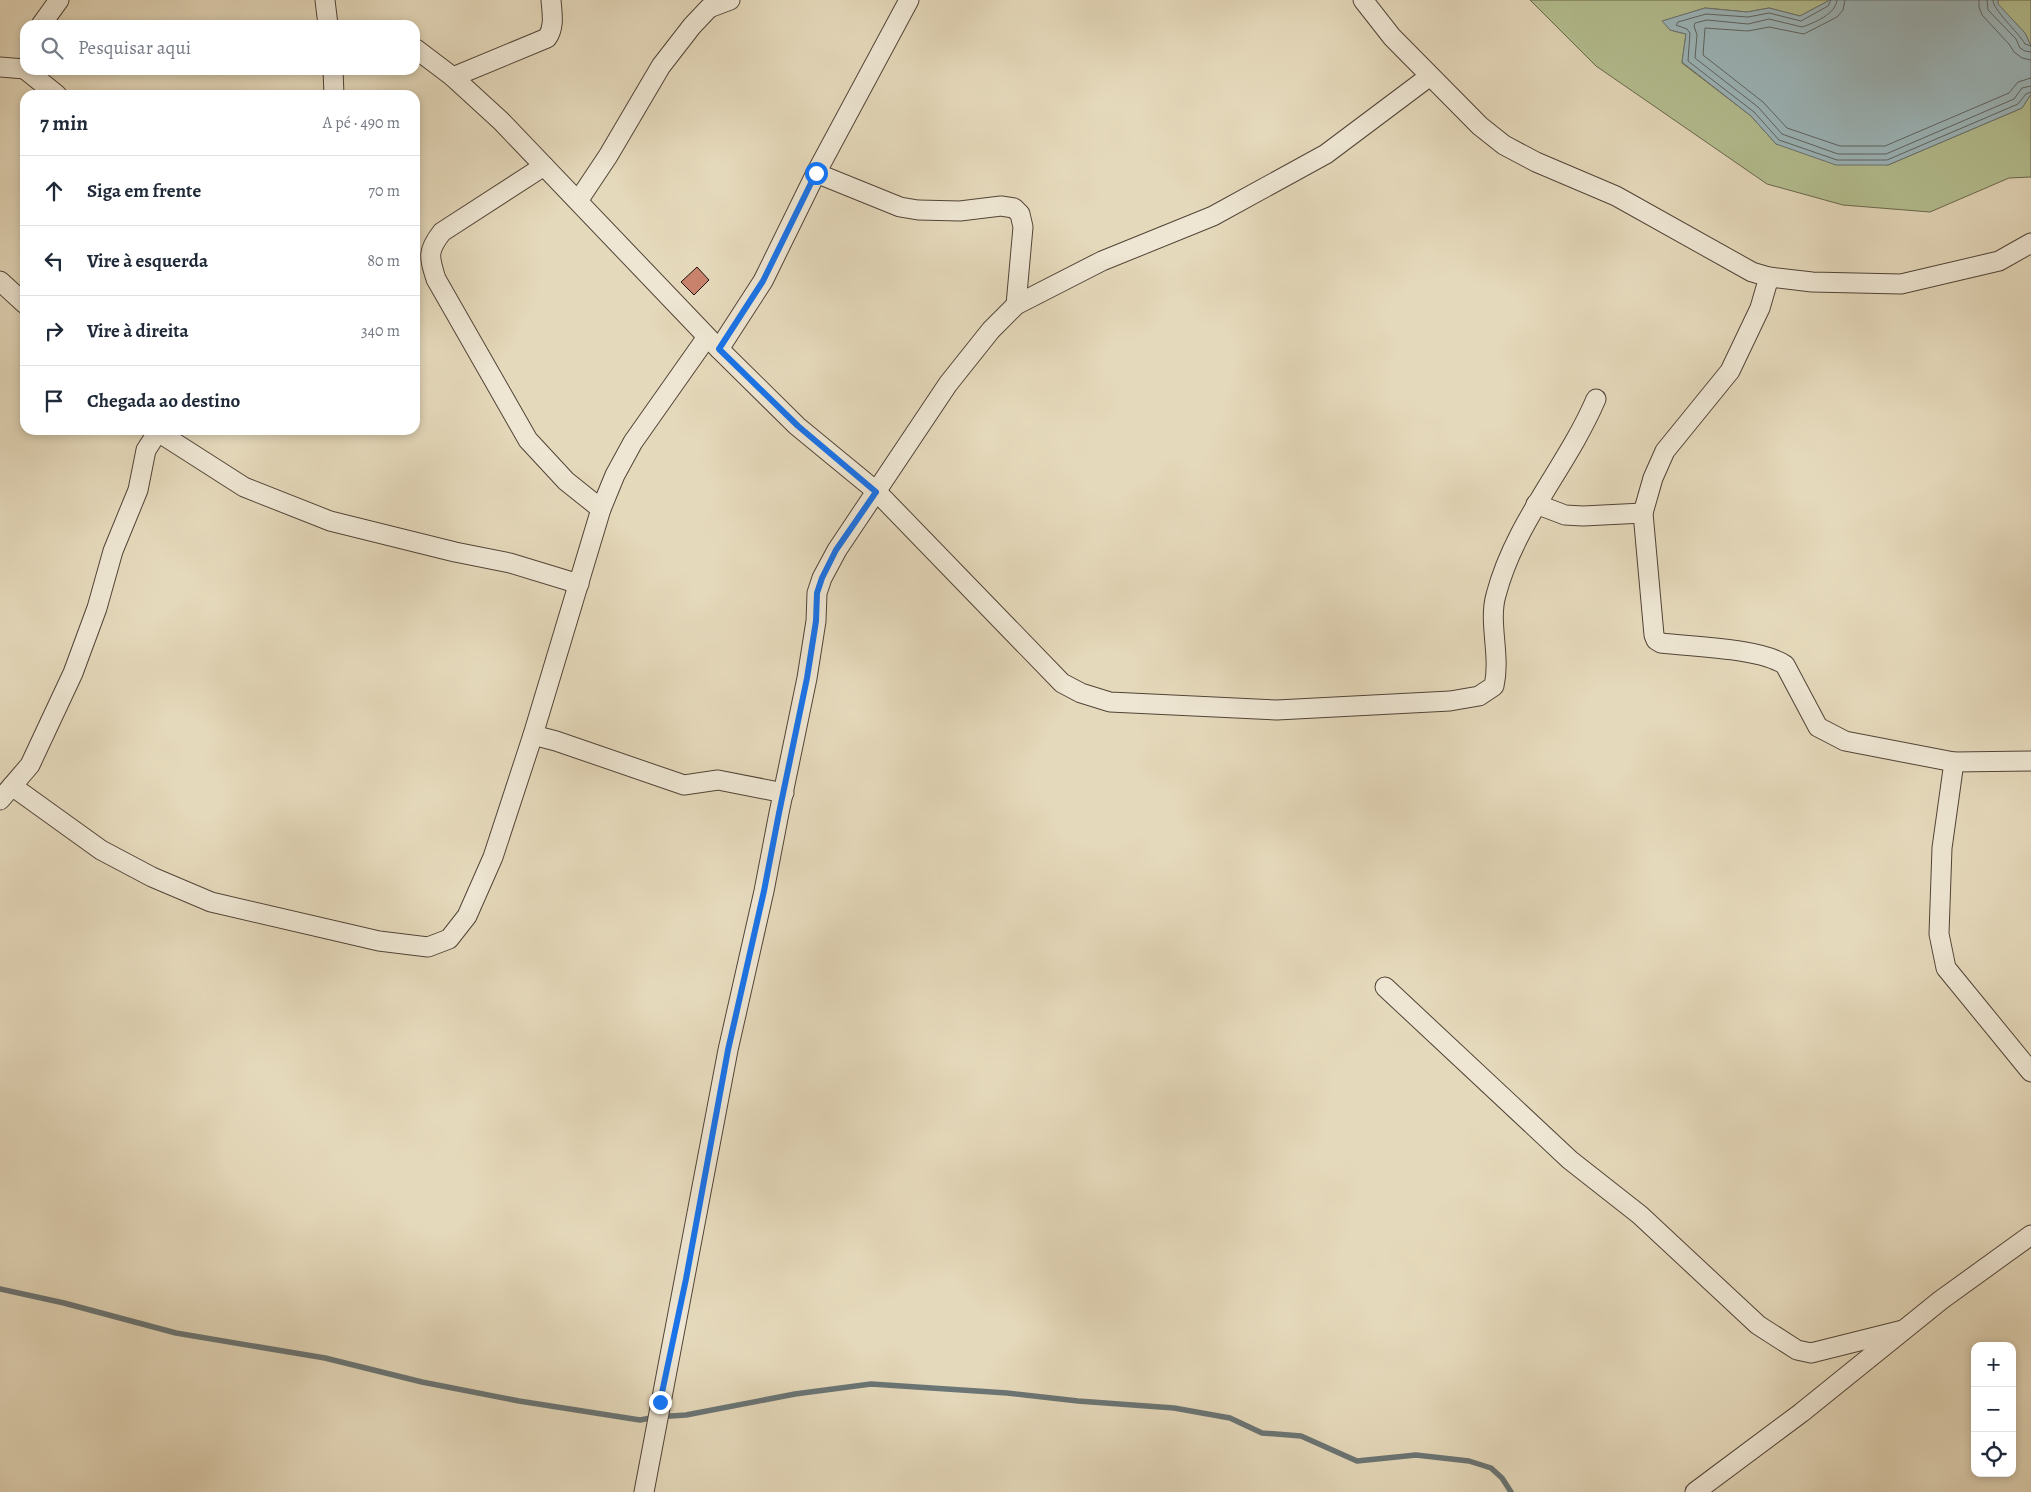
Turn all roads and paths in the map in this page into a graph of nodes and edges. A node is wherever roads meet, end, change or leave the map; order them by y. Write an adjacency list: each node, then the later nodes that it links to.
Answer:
1 (59, 0): 7 (street)
2 (325, 0): 8 (street)
3 (551, 0): 15 (street)
4 (730, 0): 20 (street)
5 (909, 0): 19 (street)
6 (1363, 0): 14 (street)
7 (44, 20)
8 (327, 20)
9 (420, 52): 15 (street)
10 (0, 67): 11 (street)
11 (20, 69)
12 (33, 75): 16 (street)
13 (333, 75): 17 (street)
14 (1430, 76): 22 (street); 25 (street)
15 (453, 77): 18 (street)
16 (51, 90)
17 (334, 90)
18 (544, 166): 20 (street); 32 (street)
19 (816, 173): 25 (street); 26 (street)
20 (578, 200): 26 (street)
21 (2031, 243): 22 (street)
22 (1769, 277): 33 (street)
23 (0, 281): 24 (street)
24 (20, 299)
25 (1016, 305): 30 (street)
26 (713, 343): 30 (street); 32 (street)
27 (1596, 399): 31 (street)
28 (155, 435): 39 (street)
29 (164, 435): 34 (street)
30 (876, 492): 31 (street); 38 (street)
31 (1536, 504): 33 (street)
32 (601, 509): 34 (street)
33 (1643, 514): 37 (street)
34 (579, 584): 35 (street)
35 (533, 735): 38 (street); 39 (street)
36 (2031, 761): 37 (street)
37 (1954, 762): 41 (street)
38 (784, 792): 44 (street)
39 (6, 793)
40 (1385, 987): 43 (street)
41 (2031, 1072)
42 (2031, 1235): 43 (street)
43 (1903, 1330): 45 (street)
44 (644, 1492)
45 (1695, 1492)

